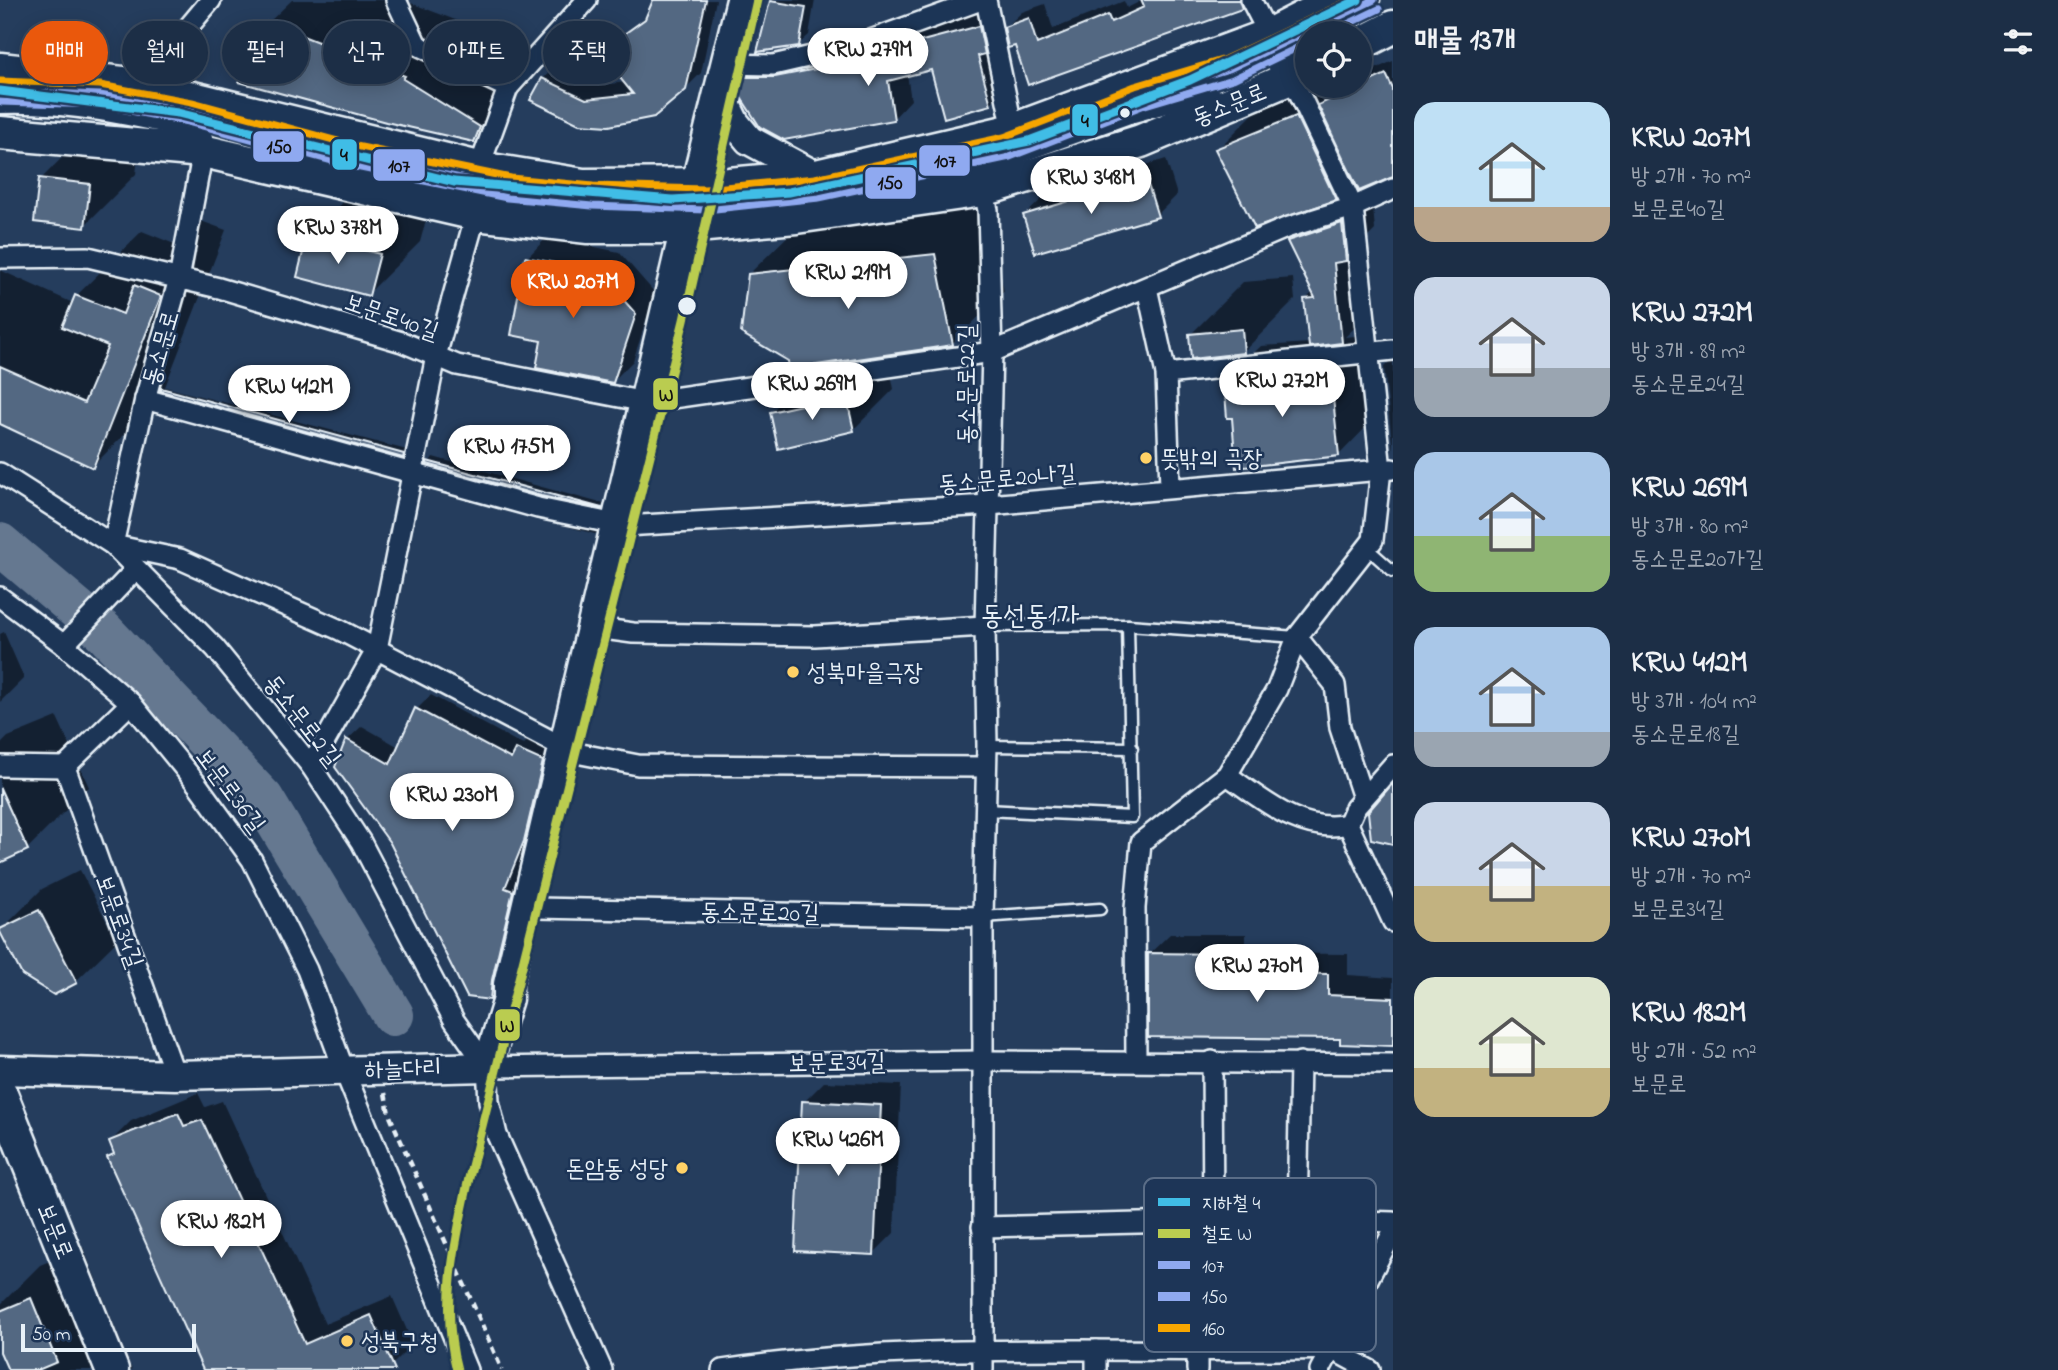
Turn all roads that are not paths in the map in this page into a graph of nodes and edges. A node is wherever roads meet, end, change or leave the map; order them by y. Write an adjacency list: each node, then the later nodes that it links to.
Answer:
1 (211, 0): 18 (street)
2 (396, 0): 19 (street)
3 (587, 0): 19 (street)
4 (741, 0): 17 (street)
5 (983, 0): 17 (street); 23 (street)
6 (1251, 0): 12 (street)
7 (1337, 0): 12 (main road, 동소문로)
8 (1374, 0): 30 (lane)
9 (1393, 10): 10 (lane)
10 (1371, 21)
11 (1393, 27): 13 (main road)
12 (1269, 35): 23 (main road, 동소문로)
13 (1372, 38)
14 (0, 69): 18 (main road, 동소문로)
15 (1295, 69): 30 (lane)
16 (1295, 70): 29 (main road, 동소문로)
17 (722, 77): 27 (street); 30 (street)
18 (140, 85): 26 (main road, 동소문로)
19 (508, 88): 26 (street)
20 (0, 91): 30 (lane)
21 (1313, 98): 31 (street)
22 (0, 108): 30 (lane)
23 (1013, 130): 27 (main road, 동소문로)
24 (0, 133): 25 (main road, 동소문로)
25 (203, 151): 32 (main road, 동소문로); 34 (street, 동소문로)
26 (479, 168): 30 (main road, 동소문로)
27 (816, 176): 30 (main road, 동소문로)
28 (1393, 189): 31 (street, 보문로40길)
29 (983, 190): 30 (main road, 동소문로); 37 (street, 동소문로22길)
30 (690, 207): 32 (main road, 동소문로); 42 (street)
31 (1353, 207): 35 (street, 보문로40길); 38 (street)
32 (476, 214): 39 (street)
33 (0, 258): 34 (street, 보문로40길)
34 (179, 279): 39 (street, 보문로40길); 41 (street, 동소문로)
35 (1147, 288): 37 (street, 보문로40길); 40 (street)
36 (1393, 350): 38 (street)
37 (992, 352): 42 (street, 보문로40길); 47 (street, 동소문로22길)
38 (1369, 353): 40 (street); 43 (street)
39 (436, 356): 42 (street, 보문로40길); 44 (street)
40 (1166, 373): 46 (street)
41 (145, 399): 44 (street, 동소문로20나길); 49 (street, 동소문로)
42 (645, 402): 48 (street)
43 (1387, 470): 46 (street, 동소문로20나길); 50 (street)
44 (414, 472): 48 (street, 동소문로20나길); 59 (street)
45 (0, 473): 49 (street, 동소문로2길)
46 (1170, 487): 47 (street, 동소문로20나길)
47 (989, 505): 48 (street, 동소문로20나길); 55 (street, 동소문로22길)
48 (620, 525): 56 (street); 63 (street)
49 (113, 545): 51 (street, 동소문로2길); 59 (street)
50 (1367, 548): 52 (lane); 57 (street)
51 (135, 570): 58 (street); 66 (street, 동소문로2길)
52 (1393, 571)
53 (0, 597): 58 (street, 보문로36길)
54 (1128, 625): 55 (lane); 57 (lane); 62 (lane)
55 (985, 626): 56 (street); 61 (street, 동소문로22길)
56 (604, 629): 63 (street)
57 (1297, 637): 69 (street); 70 (street)
58 (64, 645): 60 (street, 보문로36길)
59 (377, 649): 63 (street); 66 (street)
60 (131, 703): 67 (street); 85 (street, 보문로36길)
61 (987, 746): 62 (lane); 68 (street, 동소문로22길)
62 (1132, 748): 71 (lane)
63 (570, 750): 68 (street); 73 (street); 77 (street)
64 (1393, 765): 70 (street)
65 (0, 766): 67 (street)
66 (311, 766): 83 (street, 동소문로2길)
67 (65, 767): 86 (street, 보문로34길)
68 (986, 767): 71 (street, 동소문로22길)
69 (1227, 775): 72 (street); 79 (street)
70 (1363, 798): 72 (street)
71 (986, 810): 75 (street, 동소문로22길)
72 (1348, 824): 76 (street)
73 (537, 908): 75 (street, 동소문로20길); 77 (street)
74 (1100, 909): 75 (lane)
75 (982, 917): 78 (street, 동소문로22길)
76 (1393, 922)
77 (509, 999): 83 (street)
78 (985, 1061): 79 (street, 보문로34길); 83 (street, 보문로34길); 91 (street, 동소문로22길)
79 (1136, 1061): 80 (street, 보문로34길)
80 (1212, 1061): 81 (street, 보문로34길); 88 (street)
81 (1300, 1062): 82 (street, 보문로34길); 89 (street)
82 (1393, 1064)
83 (475, 1066): 85 (street, 하늘다리); 102 (street)
84 (0, 1070): 86 (street)
85 (344, 1070): 86 (street); 101 (street, 보문로36길)
86 (175, 1075)
87 (0, 1092): 100 (main road, 보문로)
88 (1213, 1178)
89 (1298, 1178)
90 (1144, 1222): 91 (street)
91 (982, 1227): 94 (street, 동소문로22길)
92 (1393, 1232): 93 (street)
93 (1376, 1264)
94 (984, 1349): 95 (street); 103 (street); 104 (street, 동소문로22길)
95 (1096, 1350): 96 (street); 105 (street)
96 (1144, 1350)
97 (1197, 1352): 106 (street)
98 (1329, 1352): 107 (street)
99 (1337, 1352): 108 (street)
100 (112, 1370)
101 (467, 1370)
102 (602, 1370)
103 (722, 1370)
104 (983, 1370)
105 (1096, 1370)
106 (1197, 1370)
107 (1320, 1370)
108 (1370, 1370)

